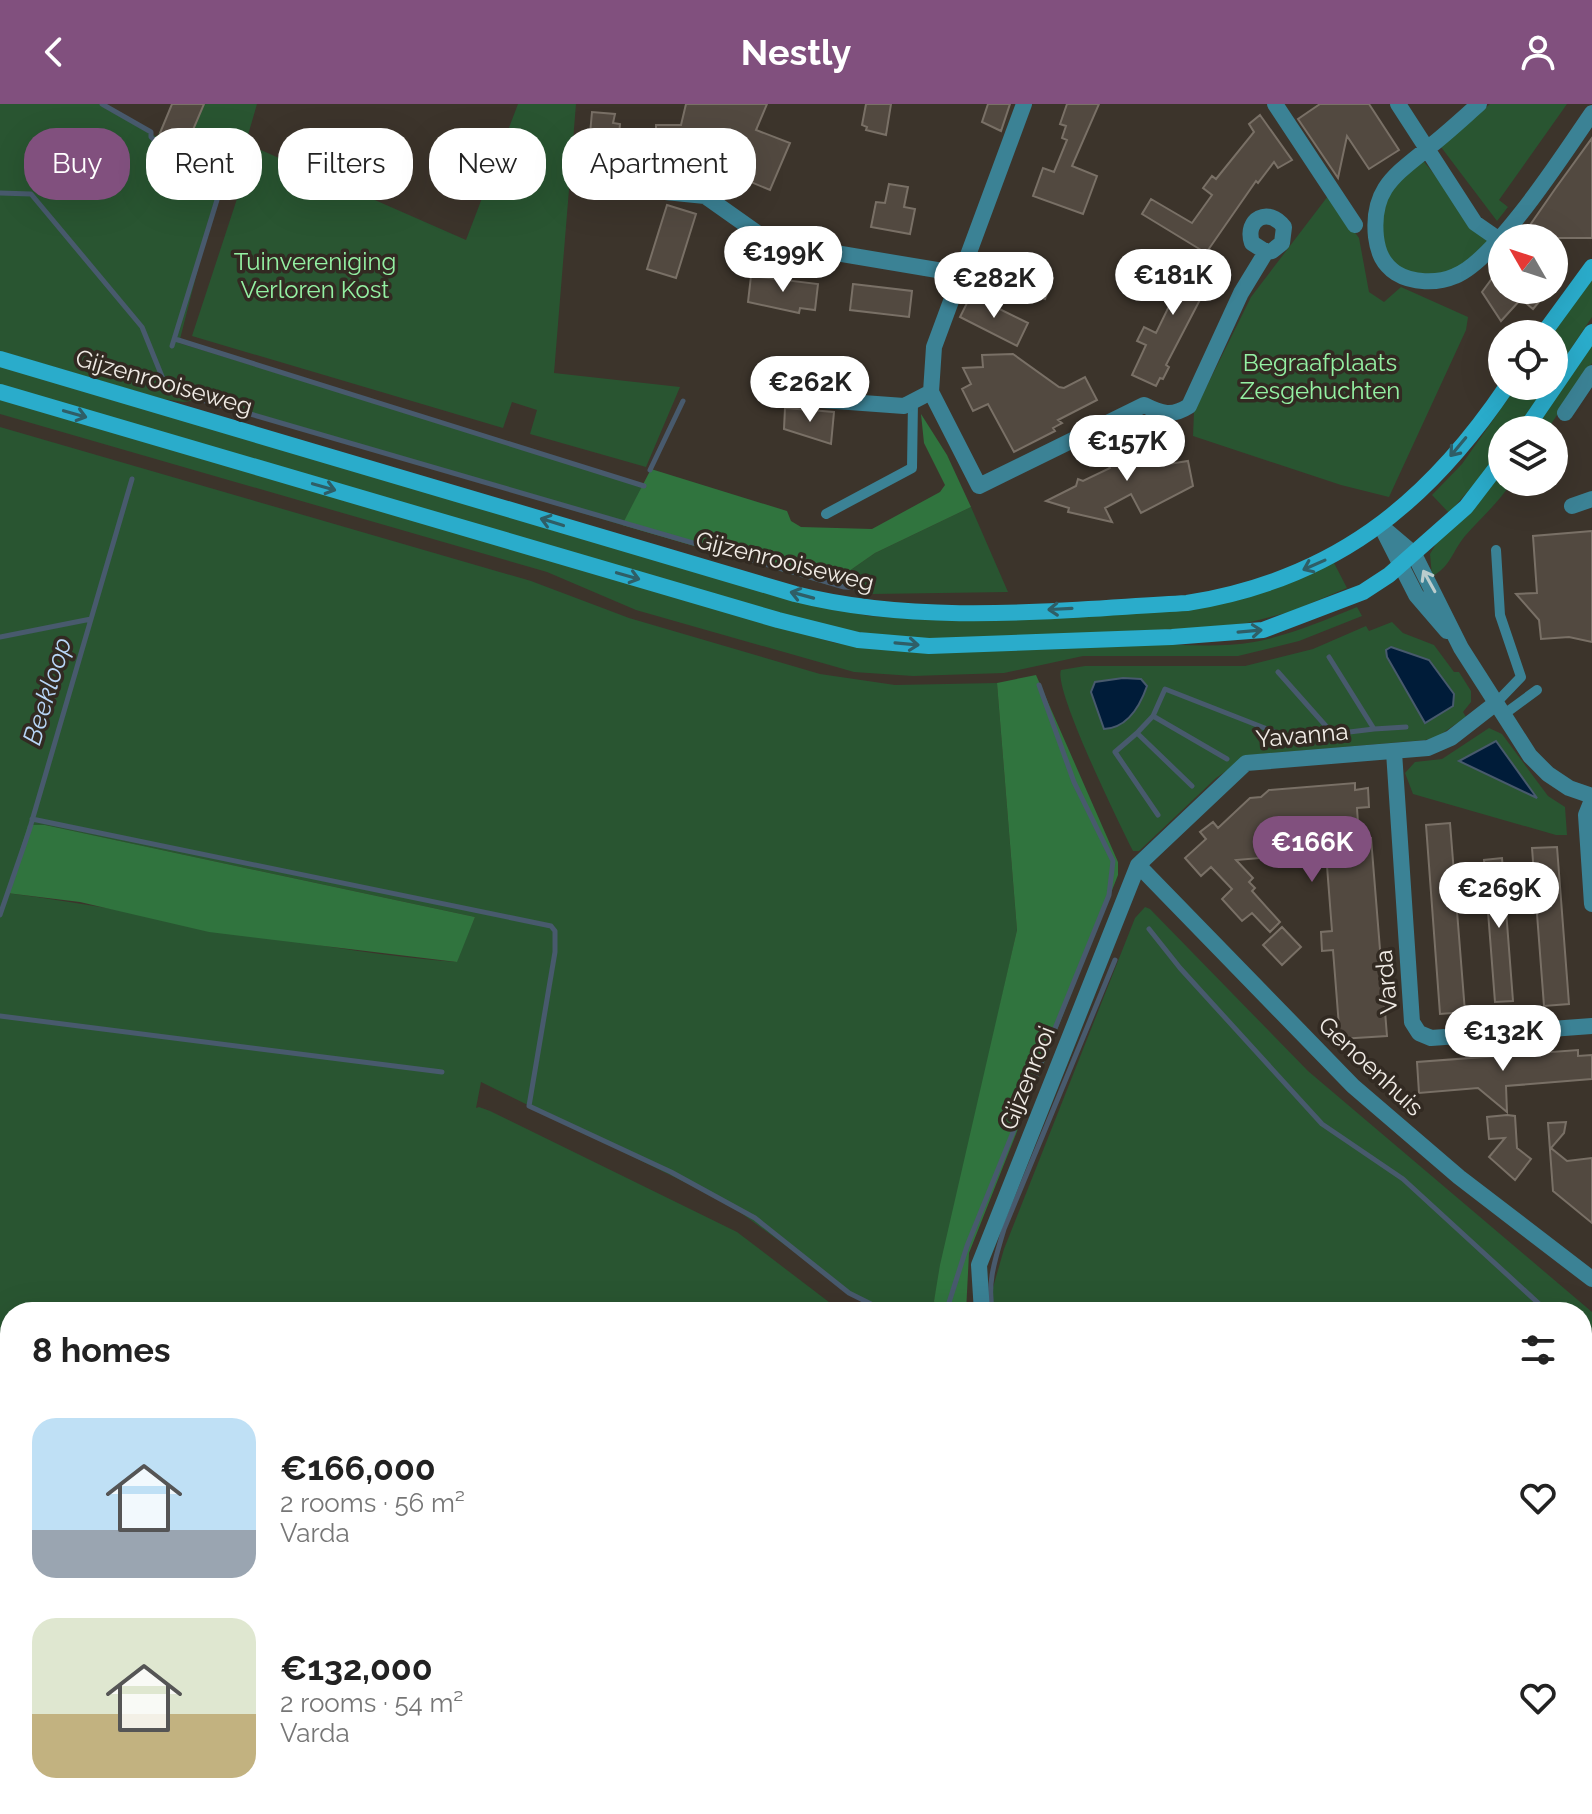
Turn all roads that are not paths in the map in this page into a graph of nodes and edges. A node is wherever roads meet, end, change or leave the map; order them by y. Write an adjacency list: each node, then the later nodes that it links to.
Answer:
1 (1024, 104): 14 (street)
2 (1275, 104): 9 (street)
3 (1398, 104): 6 (street)
4 (1479, 104): 6 (street)
5 (1592, 113): 8 (street)
6 (1427, 149): 10 (street); 11 (street)
7 (711, 200): 14 (street)
8 (1510, 224)
9 (1355, 225)
10 (1488, 232)
11 (1488, 250)
12 (1266, 252): 20 (street)
13 (1592, 267): 15 (main road)
14 (961, 274): 20 (street)
15 (1553, 320)
16 (1592, 332): 25 (main road)
17 (0, 359): 30 (main road, Gijzenrooiseweg, one-way to 17)
18 (1592, 373): 24 (street)
19 (0, 392): 33 (main road, one-way to 33)
20 (931, 392): 23 (street)
21 (808, 399): 23 (street)
22 (1496, 400): 30 (main road, Gijzenrooiseweg, one-way to 30)
23 (913, 401): 29 (lane)
24 (1565, 413)
25 (1535, 416)
26 (1488, 478): 32 (main road)
27 (1592, 499): 28 (street)
28 (1572, 506)
29 (826, 514)
30 (1381, 526): 32 (street); 33 (street)
31 (1496, 550): 36 (lane)
32 (1414, 554): 33 (main road); 34 (street, one-way to 32)
33 (1399, 567): 34 (street)
34 (1461, 648): 36 (street)
35 (1537, 690): 36 (lane)
36 (1500, 709): 37 (street, Yavanna); 38 (street)
37 (1394, 752): 39 (street, Yavanna); 41 (street, Varda)
38 (1592, 798): 40 (street)
39 (1138, 865): 42 (street, Genoenhuis); 43 (street, Gijzenrooi)
40 (1592, 904)
41 (1592, 1026)
42 (1592, 1279)
43 (981, 1302)

